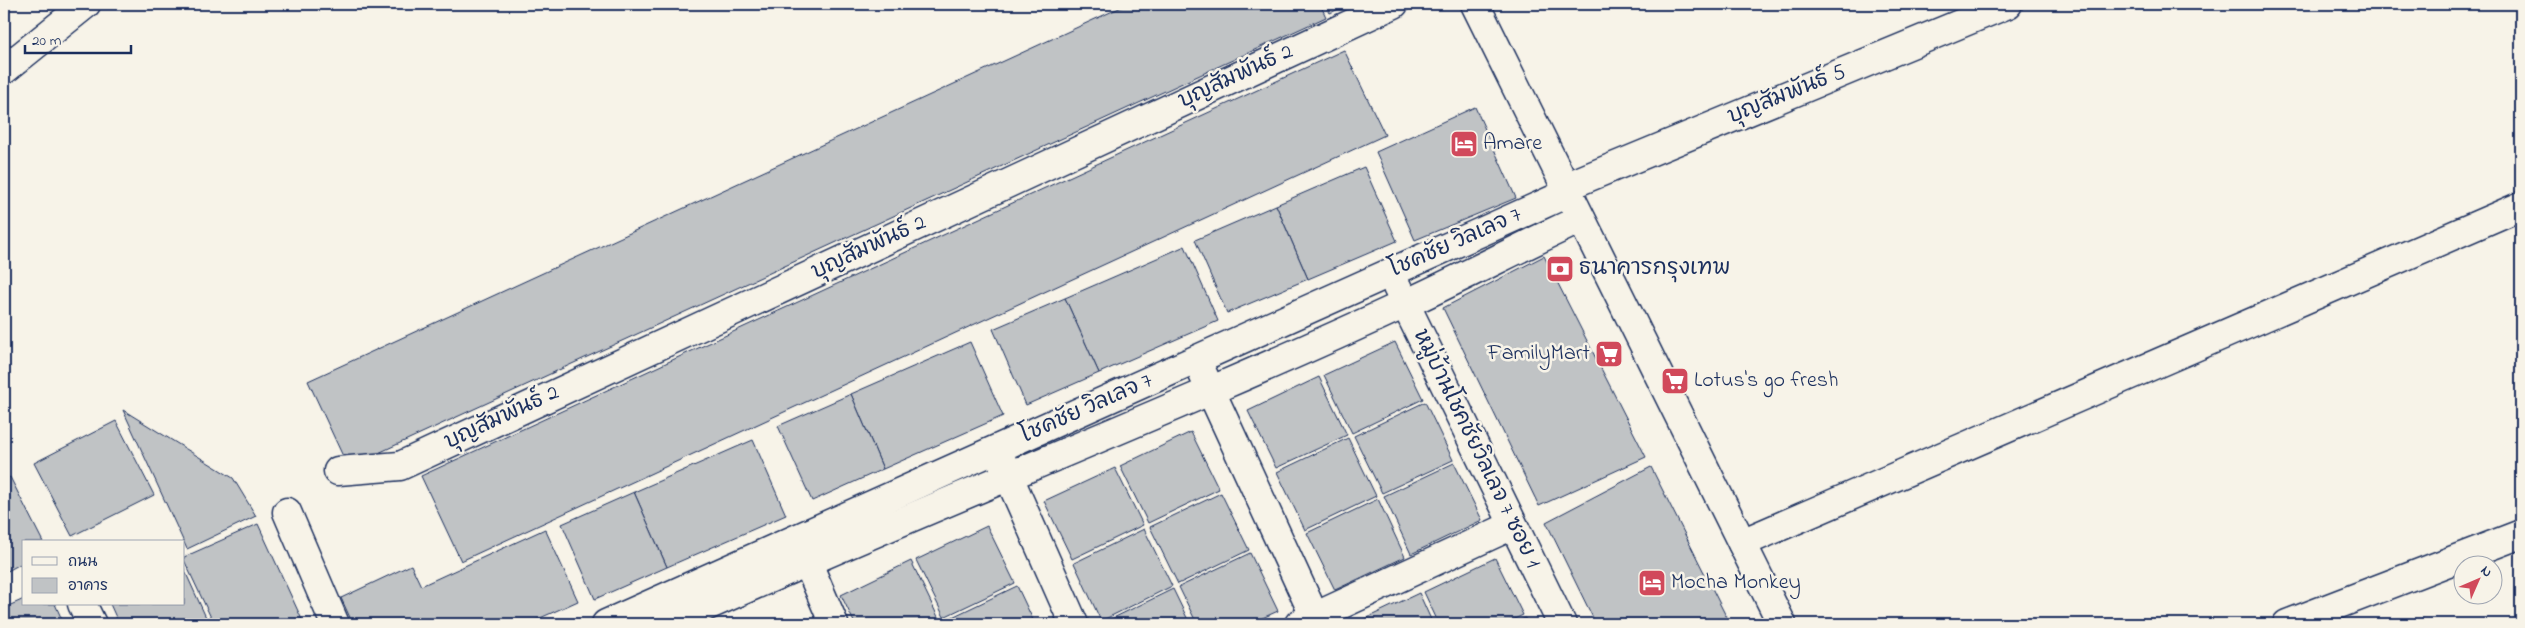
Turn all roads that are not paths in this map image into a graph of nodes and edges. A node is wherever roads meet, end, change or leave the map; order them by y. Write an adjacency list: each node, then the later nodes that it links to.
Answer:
1 (86, 4): 5 (street)
2 (1394, 4): 14 (street, บุญสัมพันธ์ 2)
3 (1474, 4): 6 (street)
4 (2008, 4): 6 (street, บุญสัมพันธ์ 5)
5 (4, 70)
6 (1567, 190): 8 (street); 9 (street, โชคชัย วิลเลจ 7)
7 (2521, 206): 19 (street)
8 (1581, 219): 10 (street, โชคชัย วิลเลจ 7); 19 (street)
9 (1390, 272): 10 (street, หมู่บ้านโชคชัยวิลเลจ 7 ซอย 1); 11 (street, โชคชัย วิลเลจ 7)
10 (1404, 304): 12 (street, โชคชัย วิลเลจ 7); 17 (street, หมู่บ้านโชคชัยวิลเลจ 7 ซอย 1)
11 (1197, 360): 12 (street); 13 (street, โชคชัย วิลเลจ 7)
12 (1209, 390): 15 (street, โชคชัย วิลเลจ 7); 22 (street)
13 (997, 448): 15 (street); 20 (street, โชคชัย วิลเลจ 7)
14 (338, 471)
15 (1008, 476): 20 (street, โชคชัย วิลเลจ 7); 28 (street)
16 (287, 512): 24 (street)
17 (1513, 525): 22 (street); 29 (street, หมู่บ้านโชคชัยวิลเลจ 7 ซอย 1)
18 (2521, 534): 31 (street)
19 (1742, 543): 30 (street)
20 (802, 550): 25 (street, โชคชัย วิลเลจ 7); 26 (street, โชคชัย วิลเลจ 7); 27 (street)
21 (83, 606): 23 (street)
22 (1311, 622)
23 (92, 624)
24 (335, 624)
25 (606, 624)
26 (667, 624)
27 (834, 624)
28 (1074, 624)
29 (1562, 624)
30 (1782, 624)
31 (2287, 624)

